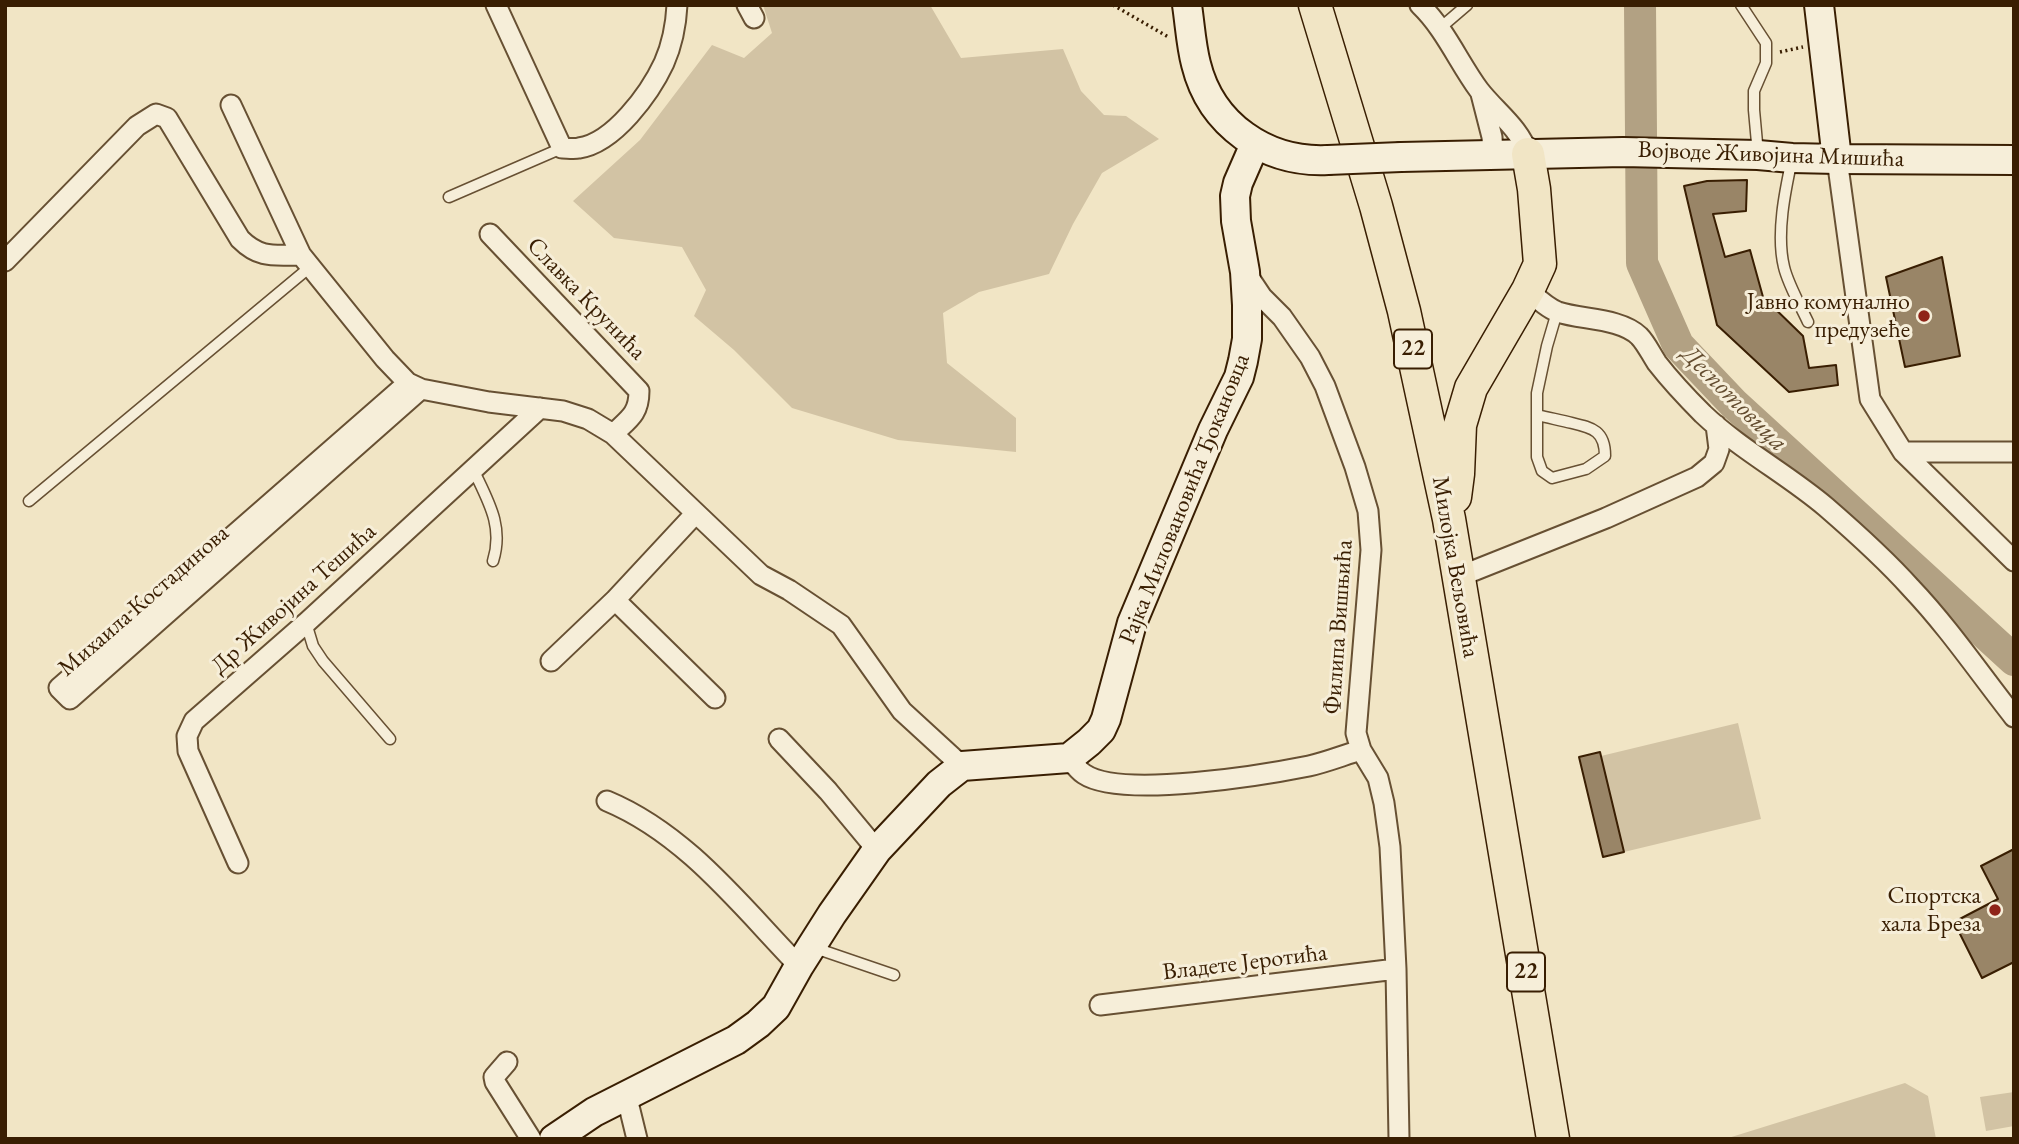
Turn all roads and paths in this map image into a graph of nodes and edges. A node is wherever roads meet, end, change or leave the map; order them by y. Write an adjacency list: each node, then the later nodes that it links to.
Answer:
1 (496, 5): 17 (street)
2 (677, 5): 17 (street)
3 (1113, 5): 12 (path)
4 (1188, 5): 12 (street, Војводе Живојина Мишића)
5 (1420, 5): 10 (street)
6 (1467, 5): 10 (lane)
7 (1741, 5): 13 (lane)
8 (1819, 5): 11 (street)
9 (1315, 6): 41 (main road, Милојка Вељовића / 22)
10 (1439, 29): 14 (street)
11 (1824, 44): 13 (path); 21 (street)
12 (1193, 51): 16 (street, Војводе Живојина Мишића)
13 (1767, 54): 19 (lane)
14 (1480, 90): 18 (street); 18 (street)
15 (231, 105): 26 (street)
16 (1255, 144): 18 (street, Војводе Живојина Мишића, bridge); 27 (street, Рајка Миловановића Ђокановца)
17 (562, 148): 23 (lane)
18 (1510, 154): 19 (street, Војводе Живојина Мишића); 28 (main road)
19 (1758, 155): 20 (street, Војводе Живојина Мишића)
20 (1792, 158): 21 (street, Војводе Живојина Мишића); 30 (lane)
21 (1837, 159): 22 (street, Војводе Живојина Мишића); 36 (street)
22 (2014, 160)
23 (449, 197)
24 (490, 234): 35 (street, Славка Крунића)
25 (5, 261): 26 (street)
26 (306, 261): 31 (street); 39 (lane)
27 (1245, 272): 52 (street, Филипа Вишњића); 53 (street, Рајка Миловановића Ђокановца)
28 (1528, 290): 29 (street); 41 (main road)
29 (1557, 312): 33 (lane); 34 (street)
30 (1808, 322)
31 (415, 386): 31 (street, Михаила Костадинова); 32 (street)
32 (540, 408): 35 (street); 38 (street, Др Живојина Тешића)
33 (1537, 415): 33 (lane)
34 (1716, 425): 44 (street); 49 (street)
35 (613, 434): 40 (street)
36 (1903, 452): 37 (street); 42 (street)
37 (2014, 452)
38 (473, 470): 43 (lane); 46 (street, Др Живојина Тешића)
39 (29, 501)
40 (695, 514): 45 (street); 54 (street)
41 (1449, 519): 44 (main road, Милојка Вељовића / 22)
42 (2014, 561)
43 (493, 562)
44 (1458, 577): 68 (main road, Милојка Вељовића / 22)
45 (615, 600): 47 (street); 48 (street)
46 (306, 622): 50 (lane); 57 (street, Др Живојина Тешића)
47 (551, 661)
48 (715, 698)
49 (2014, 718)
50 (390, 739)
51 (779, 739): 56 (street)
52 (1361, 750): 53 (street); 59 (street, Филипа Вишњића)
53 (1069, 758): 54 (street)
54 (962, 766): 56 (street)
55 (607, 801): 58 (street)
56 (877, 850): 58 (street)
57 (239, 863)
58 (805, 956): 60 (lane); 63 (street)
59 (1396, 969): 61 (street, Владете Јеротића); 67 (street, Филипа Вишњића)
60 (894, 975)
61 (1100, 1005)
62 (507, 1062): 64 (street)
63 (626, 1094): 65 (street); 66 (street)
64 (531, 1139)
65 (554, 1139)
66 (637, 1139)
67 (1399, 1139)
68 (1553, 1139)

